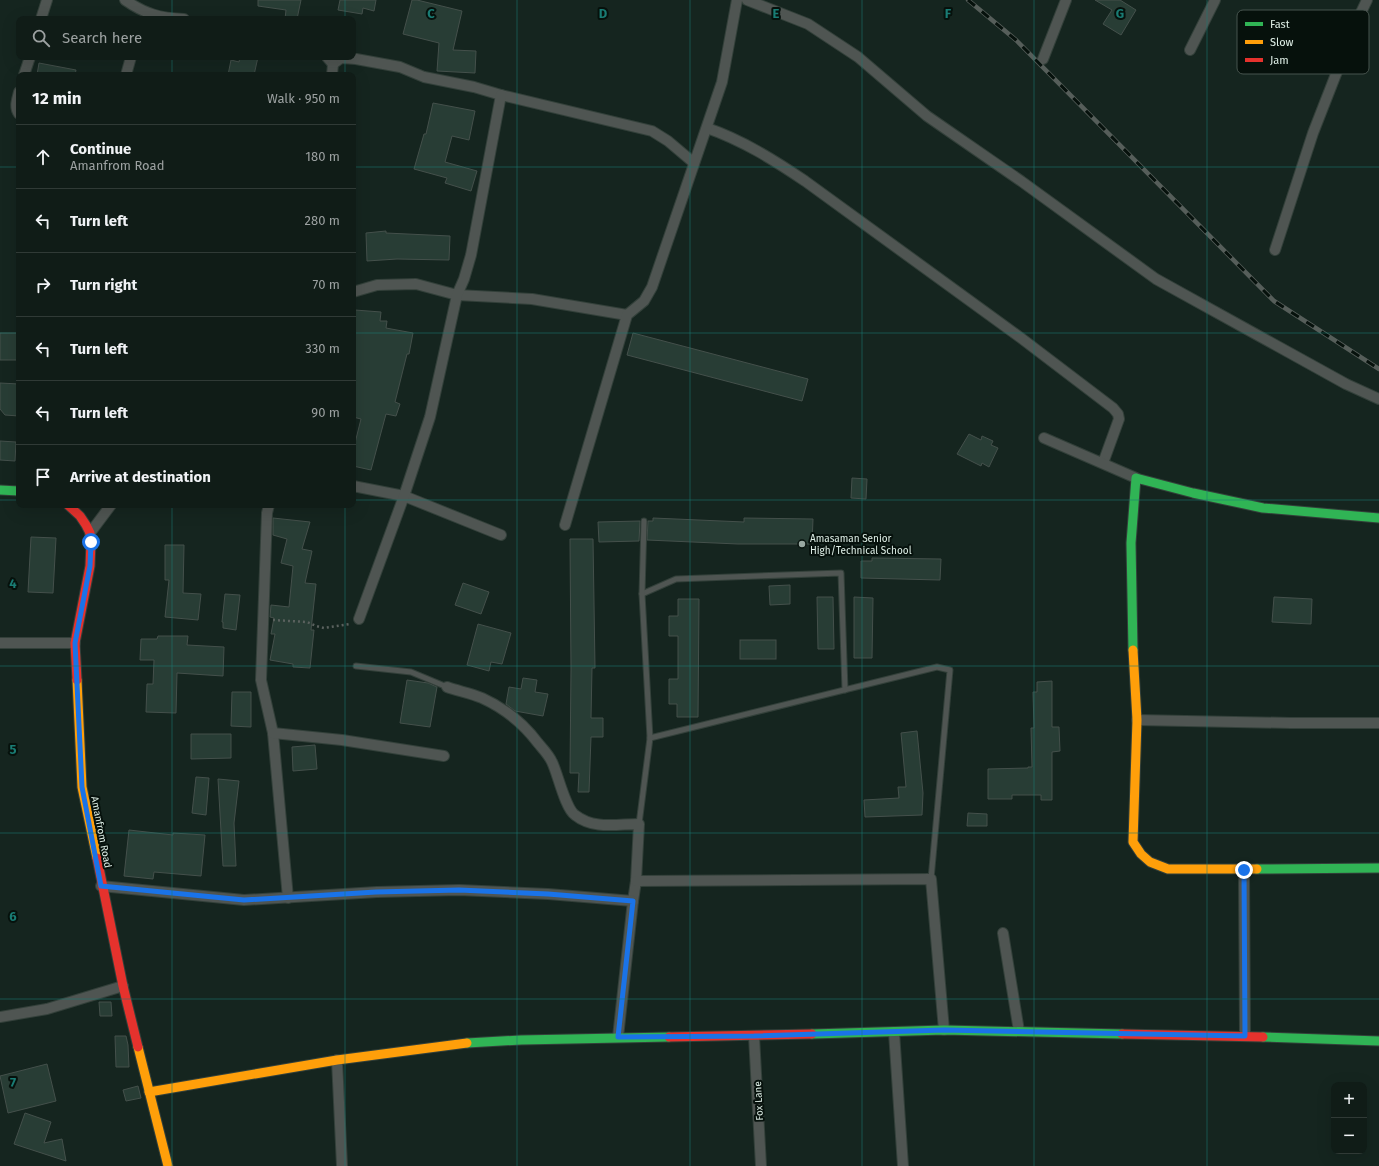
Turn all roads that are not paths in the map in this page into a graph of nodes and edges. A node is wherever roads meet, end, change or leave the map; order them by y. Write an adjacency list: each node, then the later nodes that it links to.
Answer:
1 (47, 0): 10 (street)
2 (124, 0): 9 (street)
3 (737, 0): 23 (street)
4 (747, 0): 29 (street)
5 (1066, 0): 14 (street)
6 (1215, 0): 12 (street)
7 (1367, 0): 8 (street)
8 (1362, 10)
9 (142, 15): 11 (street)
10 (42, 16)
11 (162, 16)
12 (1190, 50)
13 (356, 59): 22 (street)
14 (1043, 59)
15 (29, 60): 18 (street)
16 (130, 60): 19 (street)
17 (330, 60): 20 (street)
18 (25, 72)
19 (127, 72)
20 (332, 72)
21 (1336, 74): 25 (street)
22 (501, 95): 24 (street); 27 (street)
23 (707, 128): 24 (street); 31 (street)
24 (694, 163): 28 (street)
25 (1275, 250)
26 (356, 291): 27 (street)
27 (457, 295): 28 (street); 36 (street)
28 (627, 314): 42 (street)
29 (1379, 399)
30 (1044, 438): 31 (street)
31 (1103, 463): 32 (street)
32 (1136, 478): 40 (street); 52 (street)
33 (356, 487): 36 (street)
34 (0, 490): 35 (street)
35 (16, 491)
36 (404, 496): 44 (street); 46 (street)
37 (71, 508): 43 (street, Amanfrom Road)
38 (109, 508): 43 (street)
39 (268, 508): 54 (street)
40 (1379, 518)
41 (644, 521): 45 (lane)
42 (565, 525)
43 (90, 533): 48 (street, Amanfrom Road)
44 (501, 535)
45 (642, 594): 51 (lane); 55 (lane)
46 (359, 619)
47 (0, 643): 48 (street)
48 (75, 643): 62 (street, Amanfrom Road)
49 (356, 666): 50 (lane)
50 (447, 686): 57 (street)
51 (845, 690): 55 (lane); 60 (lane)
52 (1137, 720): 53 (street); 59 (street)
53 (1379, 723)
54 (273, 733): 56 (street); 63 (street)
55 (650, 738): 57 (lane)
56 (444, 756)
57 (639, 824): 61 (street)
58 (1379, 868): 59 (street)
59 (1244, 870): 72 (street)
60 (931, 879): 61 (street); 68 (street)
61 (636, 881): 64 (street)
62 (101, 886): 63 (street); 66 (street, Amanfrom Road)
63 (288, 898): 64 (street)
64 (633, 901): 73 (street)
65 (1003, 933): 69 (street)
66 (123, 986): 67 (street); 76 (street, Amanfrom Road)
67 (0, 1018)
68 (944, 1030): 69 (street); 70 (street)
69 (1019, 1031): 72 (street)
70 (894, 1032): 71 (street); 80 (street)
71 (754, 1036): 73 (street); 79 (street, Fox Lane)
72 (1245, 1036): 74 (street)
73 (618, 1037): 75 (street)
74 (1379, 1041)
75 (337, 1060): 76 (street); 78 (street)
76 (149, 1092): 77 (street, Amanfrom Road)
77 (168, 1166)
78 (342, 1166)
79 (761, 1166)
80 (903, 1166)

